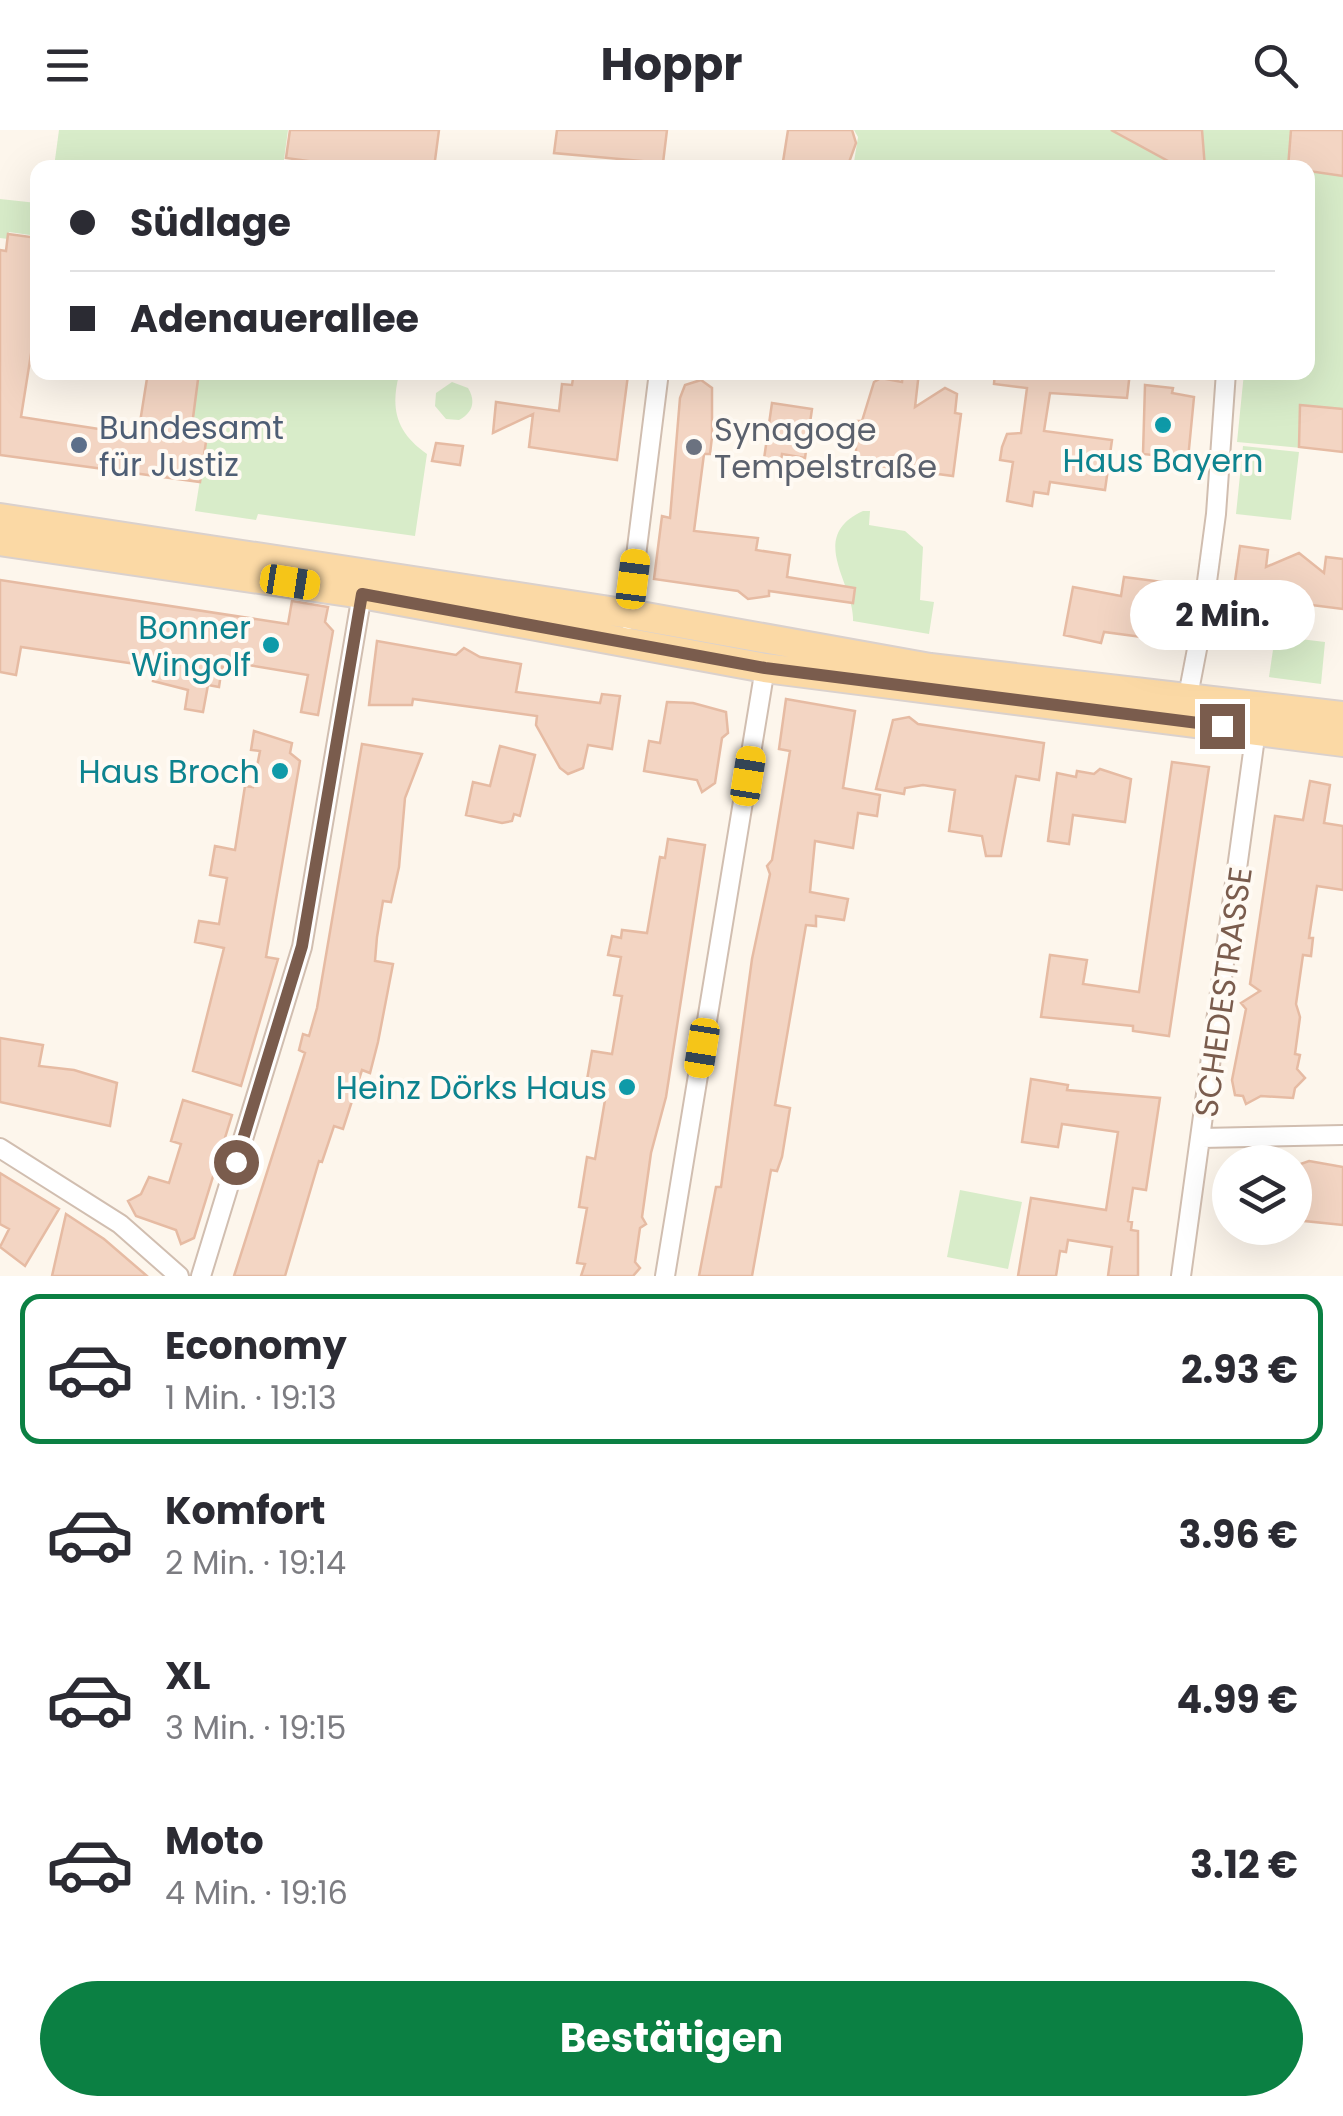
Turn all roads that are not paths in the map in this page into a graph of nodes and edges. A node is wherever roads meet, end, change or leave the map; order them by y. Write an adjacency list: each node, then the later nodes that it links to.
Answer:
1 (658, 380): 7 (street)
2 (1225, 380): 6 (street)
3 (0, 518): 7 (main road)
4 (0, 541): 5 (main road)
5 (362, 594): 8 (main road); 19 (street)
6 (1204, 604)
7 (629, 614): 8 (street); 11 (main road)
8 (624, 643): 10 (main road)
9 (1198, 644): 11 (street)
10 (765, 668): 13 (main road); 20 (street)
11 (1187, 701): 13 (main road)
12 (1343, 716): 13 (main road)
13 (1258, 719): 14 (main road); 16 (street, SCHEDESTRASSE)
14 (1343, 742)
15 (1343, 1135): 16 (street)
16 (1202, 1138): 21 (street, SCHEDESTRASSE)
17 (0, 1148): 18 (street)
18 (179, 1276)
19 (200, 1276)
20 (665, 1276)
21 (1181, 1276)

